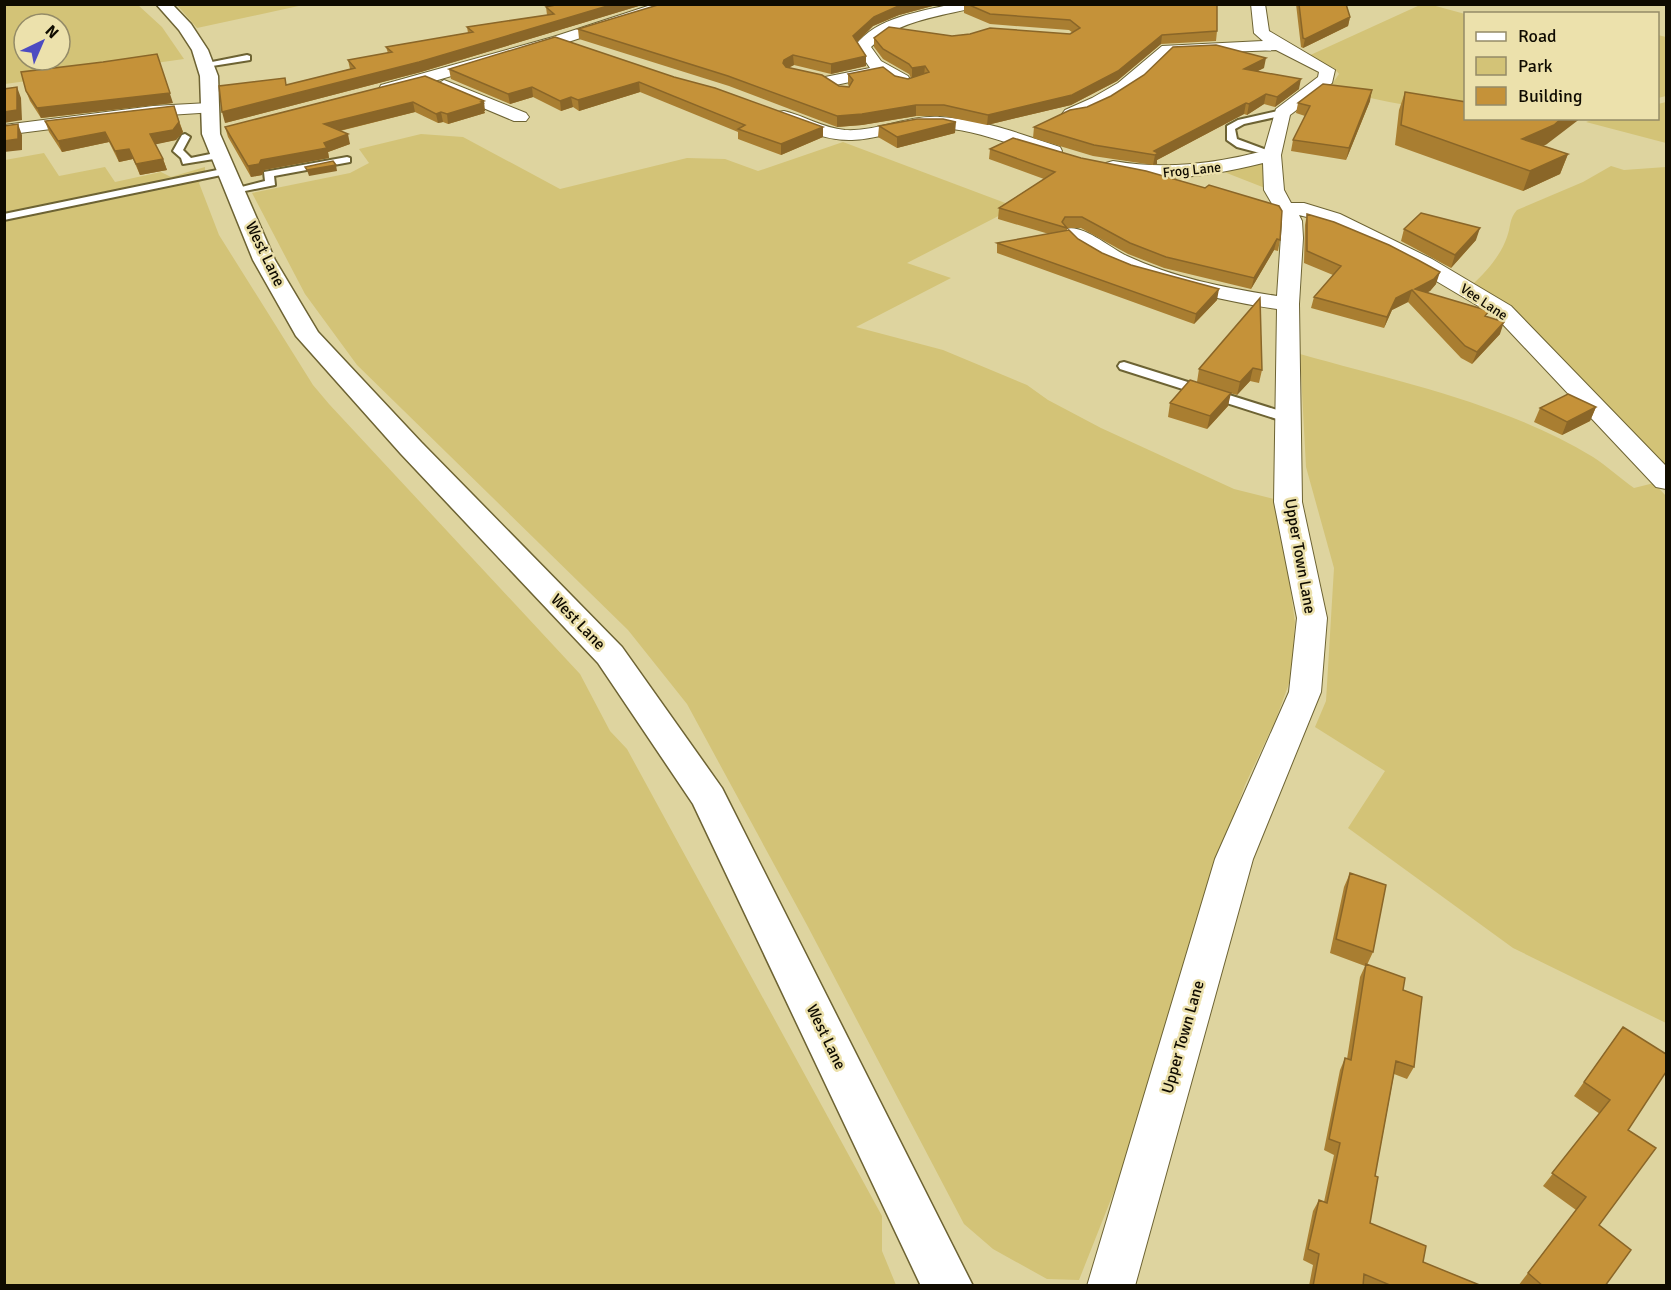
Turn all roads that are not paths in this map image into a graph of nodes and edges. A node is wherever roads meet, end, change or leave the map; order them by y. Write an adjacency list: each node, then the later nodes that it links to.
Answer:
1 (163, 4): 24 (street, West Lane)
2 (646, 4): 6 (street)
3 (671, 4): 11 (street)
4 (972, 4): 7 (street)
5 (1258, 4): 12 (street)
6 (609, 8)
7 (944, 12): 8 (street); 9 (street)
8 (965, 21)
9 (888, 30): 10 (street); 15 (street)
10 (909, 34)
11 (559, 40): 13 (street); 17 (street)
12 (1279, 45): 21 (street); 22 (street)
13 (589, 49)
14 (247, 58): 24 (lane)
15 (885, 70): 16 (street); 18 (street)
16 (812, 76)
17 (428, 78): 19 (street); 23 (street)
18 (909, 82)
19 (373, 92)
20 (763, 108): 27 (street)
21 (1282, 113): 26 (street, Upper Town Lane); 26 (lane)
22 (1071, 114)
23 (520, 117)
24 (215, 127): 25 (street); 28 (lane); 33 (lane); 39 (street, West Lane)
25 (4, 130)
26 (1272, 155): 30 (street, Frog Lane); 32 (street, Upper Town Lane)
27 (1071, 157)
28 (347, 160)
29 (1098, 164): 30 (street, Frog Lane)
30 (1208, 171): 31 (street)
31 (1237, 182)
32 (1273, 198): 35 (street, Upper Town Lane); 38 (street, Vee Lane)
33 (4, 217)
34 (1074, 242): 35 (street)
35 (1288, 304): 37 (street, Upper Town Lane)
36 (1124, 366): 37 (lane)
37 (1288, 418): 40 (street, Upper Town Lane)
38 (1666, 481)
39 (948, 1286)
40 (1111, 1286)

